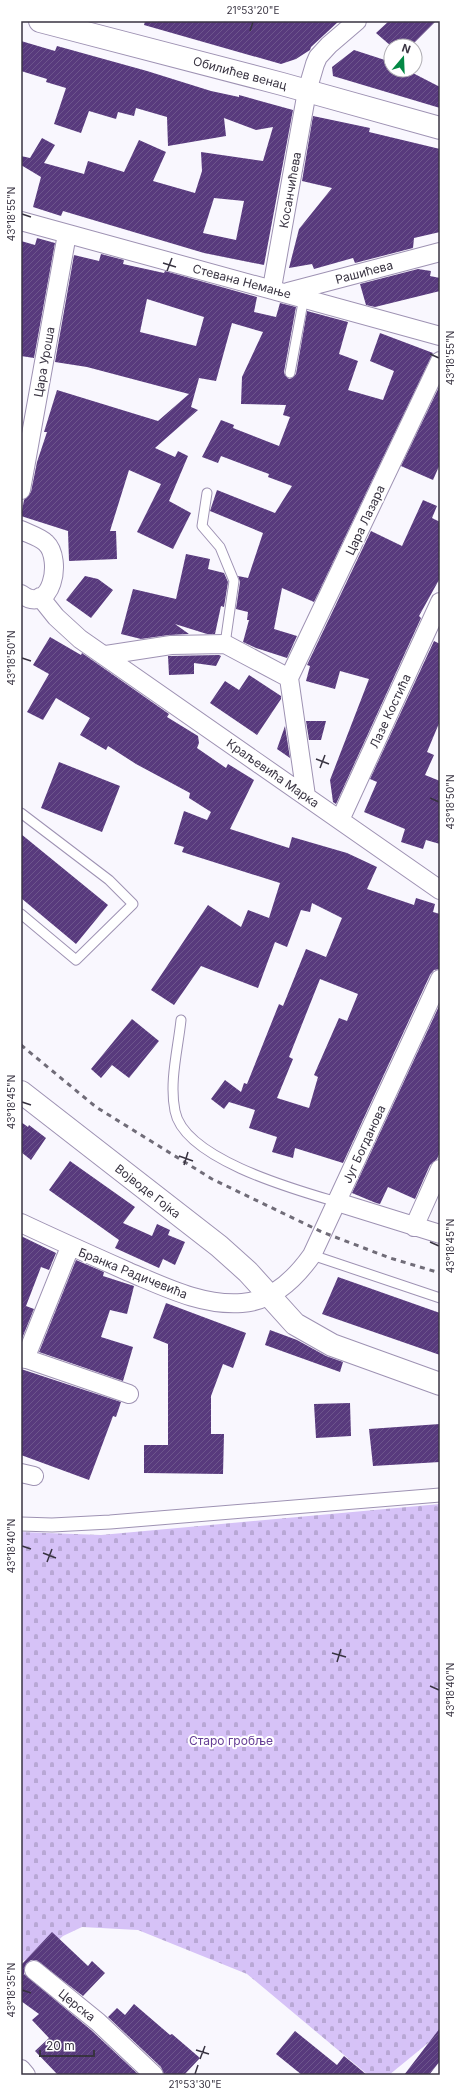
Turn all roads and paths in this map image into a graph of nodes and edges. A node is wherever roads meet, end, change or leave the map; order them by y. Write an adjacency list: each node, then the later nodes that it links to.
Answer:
1 (40, 21): 3 (street, Обилићев венац)
2 (357, 21): 3 (street, Косанчићева)
3 (308, 91): 4 (street, Обилићев венац); 8 (street, Косанчићева)
4 (440, 128)
5 (21, 221): 6 (street, Стевана Немање)
6 (68, 234): 8 (street, Стевана Немање); 12 (street, Цара Уроша)
7 (440, 252): 8 (street, Рашићева)
8 (288, 293): 9 (street, Стевана Немање); 11 (lane)
9 (440, 336)
10 (440, 361): 21 (street, Цара Лазара)
11 (290, 374)
12 (27, 427): 13 (street, Цара Уроша)
13 (21, 490)
14 (207, 493): 19 (lane)
15 (21, 530): 17 (street)
16 (21, 594): 17 (street)
17 (40, 597): 20 (street, Краљевића Марка)
18 (440, 602): 24 (street, Лазе Костића)
19 (225, 644): 20 (street); 21 (street)
20 (106, 656): 22 (street, Краљевића Марка)
21 (289, 678): 22 (street)
22 (306, 796): 24 (street, Краљевића Марка)
23 (21, 813): 26 (lane)
24 (340, 820): 25 (street, Краљевића Марка)
25 (440, 890)
26 (21, 914)
27 (440, 979): 31 (street, Југ Богданова)
28 (181, 1020): 31 (lane)
29 (21, 1092): 37 (street, Војводе Гојка)
30 (440, 1169): 33 (street)
31 (337, 1202): 33 (street); 36 (street, Југ Богданова)
32 (21, 1223): 35 (street, Бранка Радичевића)
33 (414, 1227): 34 (street)
34 (440, 1234)
35 (70, 1247): 37 (street, Бранка Радичевића); 39 (street)
36 (312, 1255): 37 (street, Југ Богданова); 38 (lane)
37 (269, 1296): 40 (street)
38 (440, 1298)
39 (23, 1358): 41 (street)
40 (440, 1384)
41 (129, 1394)
42 (440, 1495): 43 (street)
43 (21, 1524)
44 (34, 1970): 45 (street, Церска)
45 (154, 2075)

